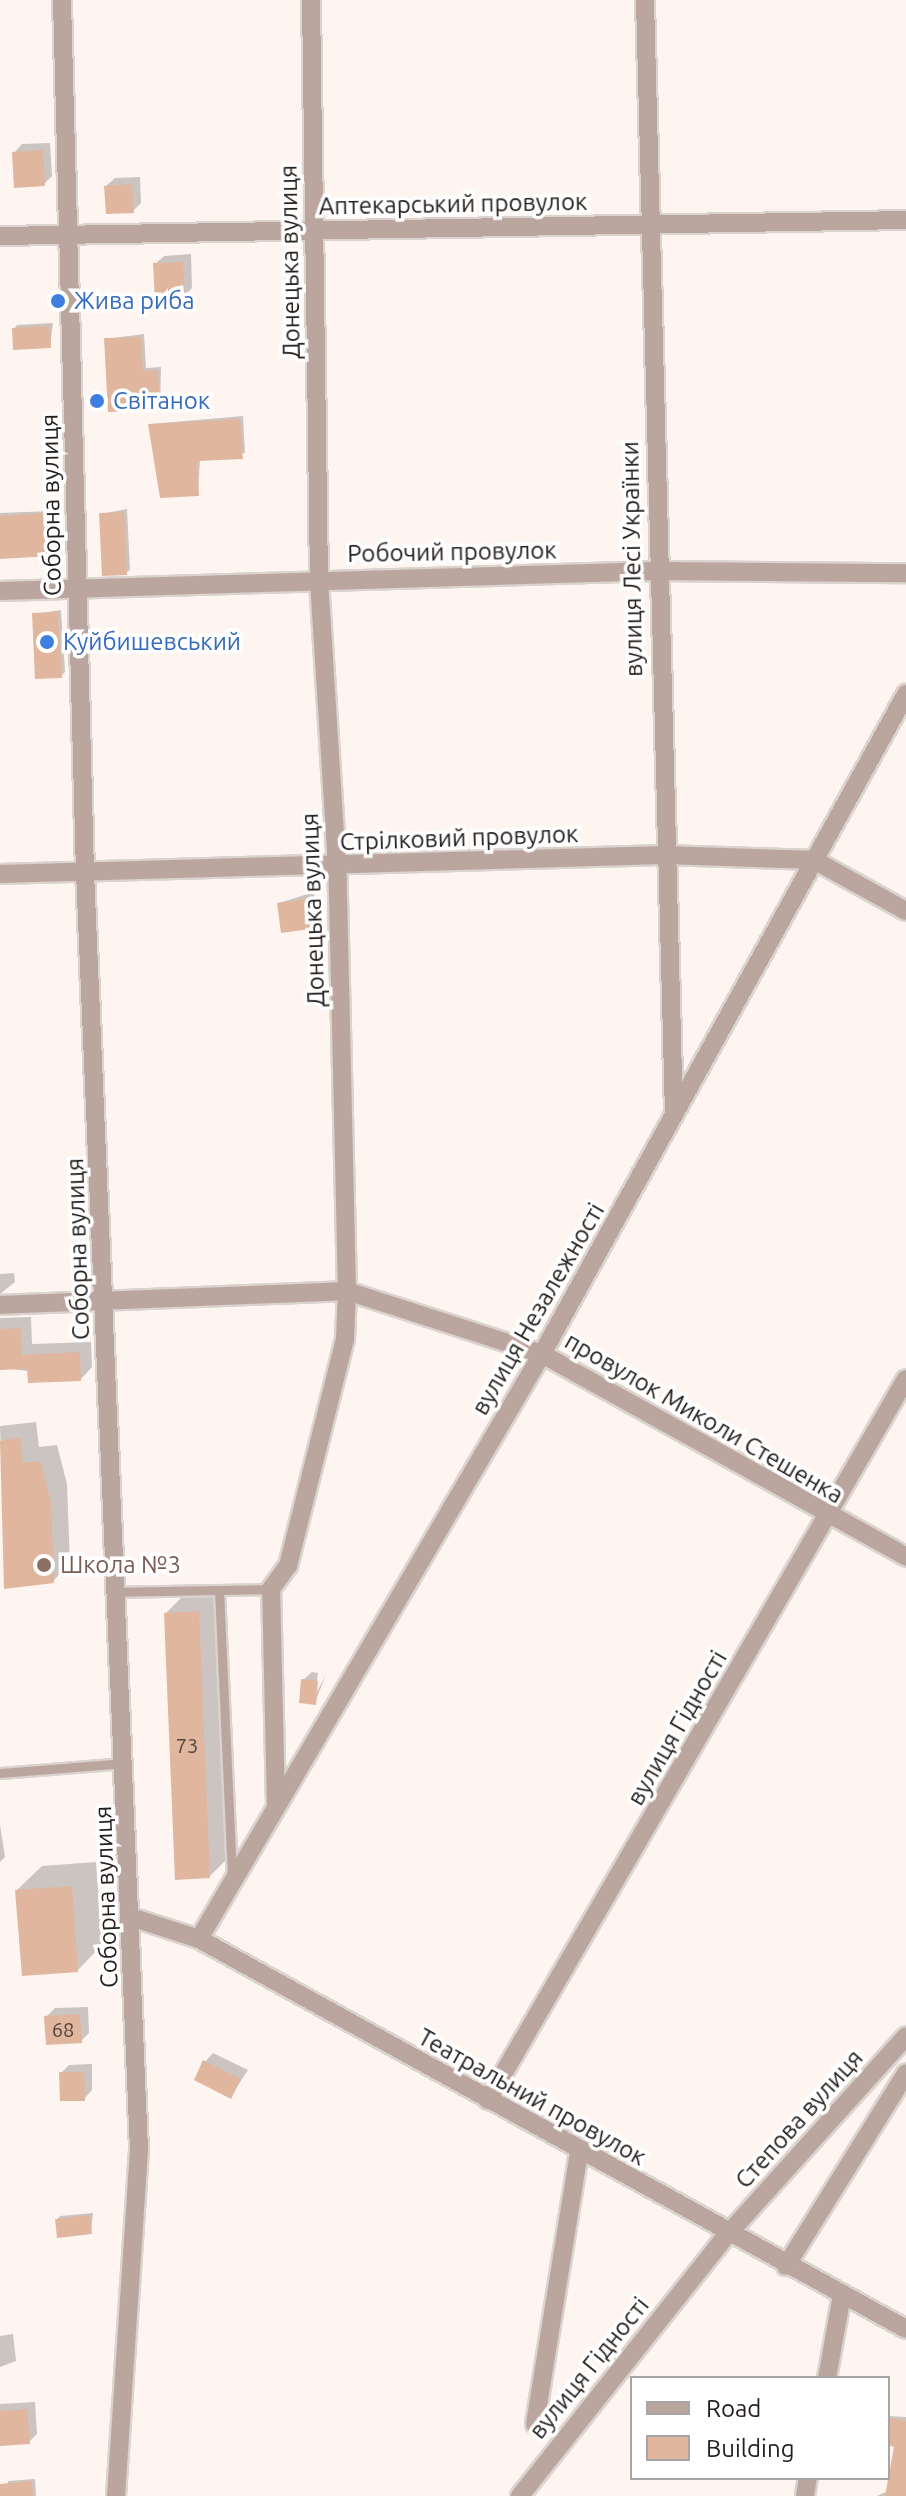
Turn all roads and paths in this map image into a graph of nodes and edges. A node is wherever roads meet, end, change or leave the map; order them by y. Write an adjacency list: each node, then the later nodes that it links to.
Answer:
1 (62, 0): 7 (street, Соборна вулиця)
2 (311, 0): 6 (street, Донецька вулиця)
3 (645, 0): 5 (street, вулиця Лесі Українки)
4 (906, 220): 5 (street, Аптекарський провулок)
5 (649, 225): 6 (street, Аптекарський провулок); 9 (street, вулиця Лесі Українки)
6 (313, 231): 7 (street, Аптекарський провулок); 11 (street, Донецька вулиця)
7 (70, 233): 8 (street, Аптекарський провулок); 12 (street, Соборна вулиця)
8 (0, 236)
9 (656, 571): 10 (street, Робочий провулок); 11 (street, Робочий провулок); 15 (street, вулиця Лесі Українки)
10 (906, 573)
11 (319, 579): 12 (street, Робочий провулок); 17 (street, Донецька вулиця)
12 (75, 587): 13 (street, Робочий провулок); 18 (street, Соборна вулиця)
13 (0, 591)
14 (906, 694): 16 (street, вулиця Незалежності)
15 (665, 855): 16 (street, Стрілковий провулок); 17 (street, Стрілковий провулок); 21 (street, вулиця Лесі Українки)
16 (814, 860): 20 (street, Стрілковий провулок); 21 (street, вулиця Незалежності)
17 (337, 866): 18 (street, Стрілковий провулок); 22 (street, Донецька вулиця)
18 (85, 872): 19 (street, Стрілковий провулок); 23 (street, Соборна вулиця)
19 (0, 874)
20 (906, 911)
21 (674, 1116): 25 (street, вулиця Незалежності)
22 (347, 1291): 23 (street, провулок Миколи Стешенка); 25 (street, провулок Миколи Стешенка); 29 (street, Донецька вулиця)
23 (105, 1302): 24 (street, провулок Миколи Стешенка); 31 (street, Соборна вулиця)
24 (0, 1305)
25 (542, 1354): 27 (street, провулок Миколи Стешенка); 34 (street, вулиця Незалежності)
26 (906, 1379): 27 (street, вулиця Гідності)
27 (828, 1517): 28 (street, провулок Миколи Стешенка); 40 (street, вулиця Гідності)
28 (906, 1557)
29 (271, 1589): 30 (lane); 34 (street)
30 (219, 1590): 31 (lane); 35 (lane)
31 (113, 1592): 32 (street, Соборна вулиця)
32 (126, 1763): 33 (lane); 36 (street, Соборна вулиця)
33 (0, 1773)
34 (276, 1805): 35 (street, вулиця Незалежності)
35 (232, 1882): 37 (street, вулиця Незалежності)
36 (131, 1917): 37 (street, Театральний провулок); 48 (street, Соборна вулиця)
37 (199, 1939): 40 (street, Театральний провулок)
38 (906, 2036): 42 (street, Степова вулиця)
39 (906, 2073): 43 (street)
40 (488, 2100): 41 (street, Театральний провулок)
41 (579, 2151): 42 (street, Театральний провулок); 47 (street, вулиця Гідності)
42 (728, 2234): 43 (street, Театральний провулок); 49 (street, вулиця Гідності)
43 (786, 2266): 44 (street, Театральний провулок)
44 (842, 2295): 45 (street, Театральний провулок); 46 (street)
45 (906, 2329)
46 (827, 2376)
47 (535, 2424)
48 (116, 2496)
49 (520, 2496)

